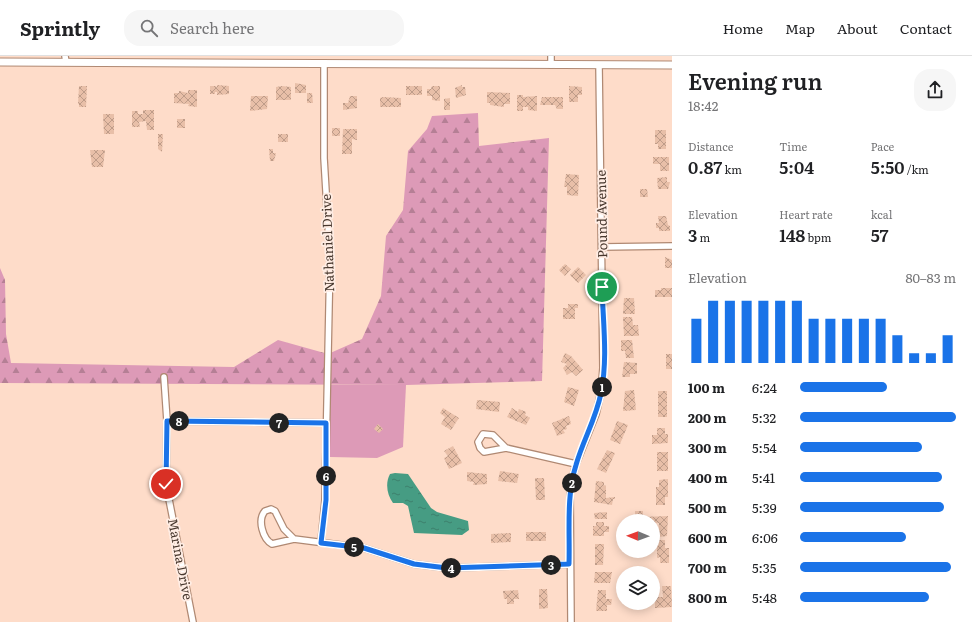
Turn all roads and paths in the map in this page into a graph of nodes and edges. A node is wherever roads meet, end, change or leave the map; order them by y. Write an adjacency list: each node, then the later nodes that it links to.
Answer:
1 (551, 56): 5 (street)
2 (65, 59): 3 (street); 4 (street)
3 (0, 62)
4 (324, 64): 5 (street); 12 (street, Nathaniel Drive)
5 (551, 65): 6 (street)
6 (598, 65): 7 (street); 9 (street, Pound Avenue)
7 (672, 66)
8 (672, 246): 9 (street)
9 (602, 247): 14 (street, Pound Avenue)
10 (164, 377): 11 (street, Marina Drive)
11 (167, 421): 12 (street); 18 (street, Marina Drive)
12 (326, 423): 16 (street, Nathaniel Drive)
13 (506, 448): 13 (street); 14 (street)
14 (576, 464): 17 (street, Pound Avenue)
15 (294, 539): 15 (street); 16 (street)
16 (321, 543): 17 (street)
17 (569, 564): 19 (street, Pound Avenue)
18 (193, 622)
19 (570, 622)

